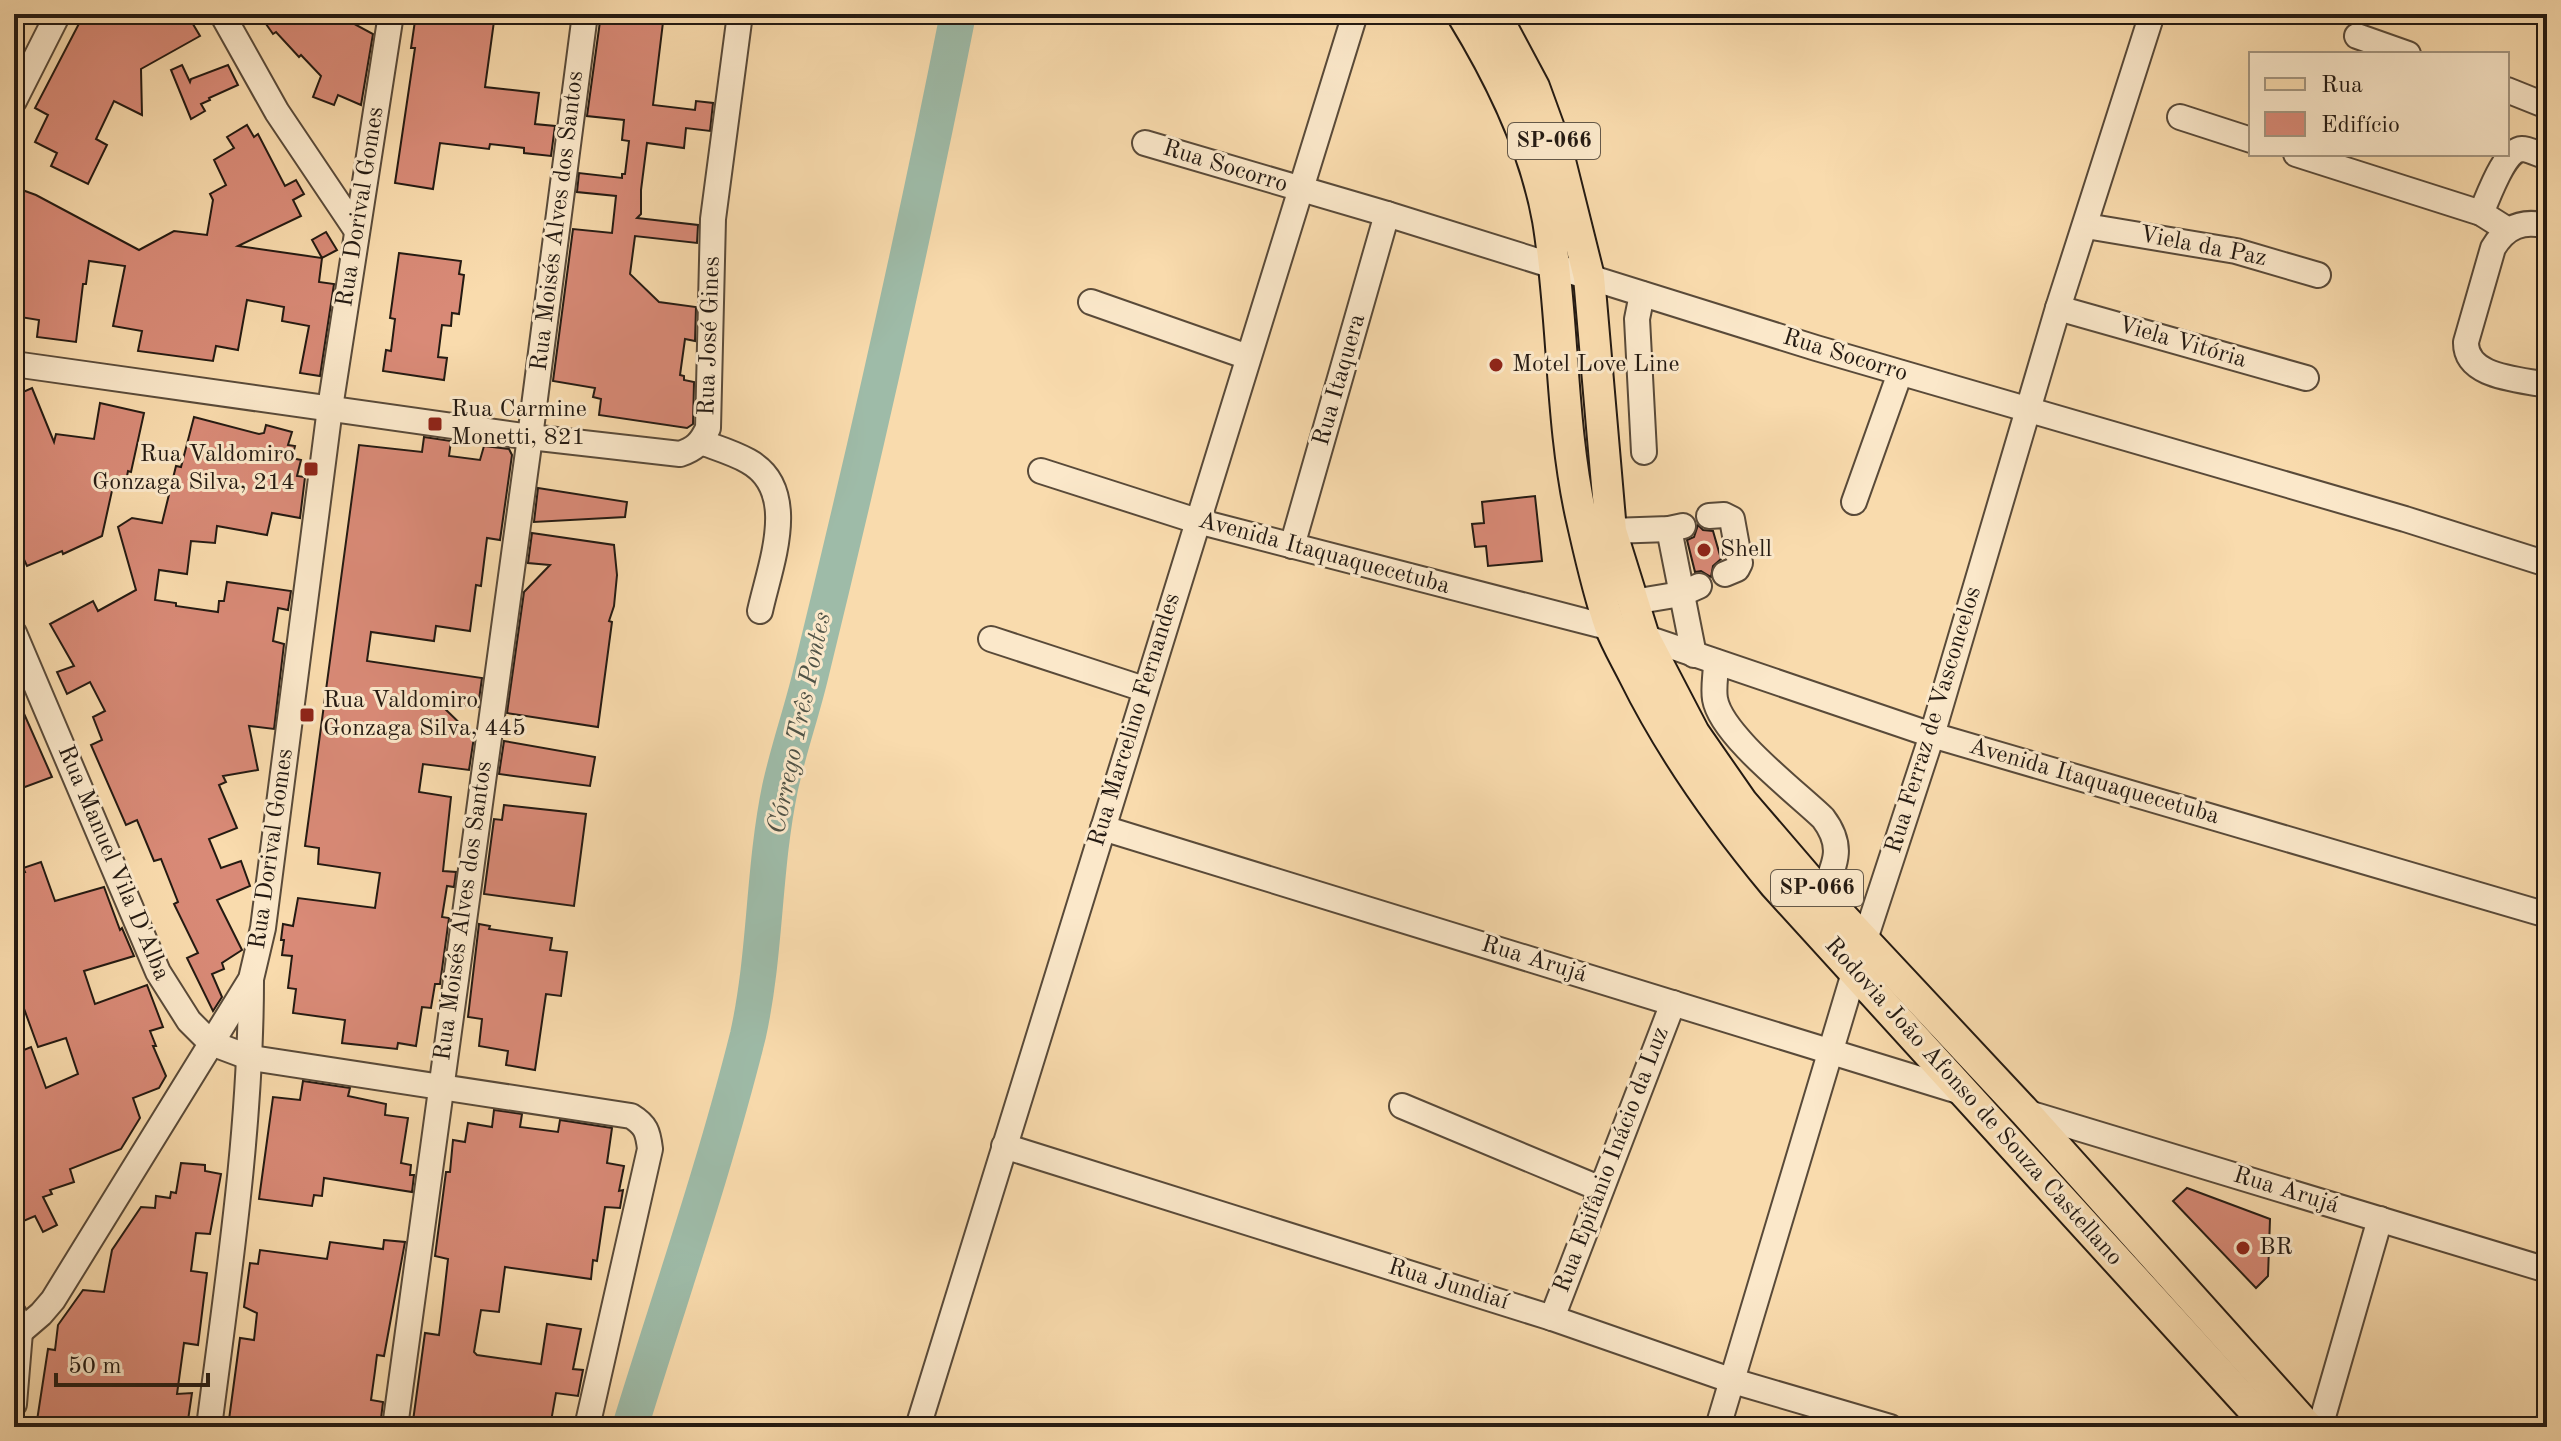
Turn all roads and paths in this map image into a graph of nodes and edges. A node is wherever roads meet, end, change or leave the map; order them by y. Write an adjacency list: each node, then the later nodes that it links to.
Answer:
1 (58, 14): 13 (street)
2 (222, 14): 26 (street)
3 (391, 14): 26 (street, Rua Dorival Gomes)
4 (585, 14): 40 (street, Rua Moisés Alves dos Santos)
5 (740, 14): 41 (street, Rua José Gines)
6 (1355, 14): 20 (street, Rua Marcelino Fernandes)
7 (1462, 14): 27 (main road, SP-066)
8 (1495, 14): 29 (main road, SP-066)
9 (2152, 14): 23 (street, Rua Ferraz de Vasconcelos)
10 (2357, 36): 11 (street)
11 (2402, 52)
12 (2509, 91): 14 (street)
13 (14, 101)
14 (2547, 106)
15 (2180, 117): 16 (street)
16 (2249, 139)
17 (1145, 143): 20 (street, Rua Socorro)
18 (2302, 156): 21 (street)
19 (2547, 157): 21 (street)
20 (1299, 189): 22 (street, Rua Socorro); 33 (street, Rua Marcelino Fernandes)
21 (2481, 213): 25 (street)
22 (1387, 214): 27 (street, Rua Socorro); 48 (street, Rua Itaquera)
23 (2086, 226): 28 (street, Viela da Paz); 32 (street, Rua Ferraz de Vasconcelos)
24 (2547, 226): 25 (street)
25 (2508, 230): 37 (street)
26 (357, 231): 38 (street, Rua Dorival Gomes)
27 (1554, 266): 29 (street, Rua Socorro); 54 (main road, Rodovia João Afonso de Souza Castellano / SP-066)
28 (2318, 275)
29 (1589, 277): 30 (street, Rua Socorro); 47 (main road, Rodovia João Afonso de Souza Castellano / SP-066)
30 (1642, 294): 35 (street, Rua Socorro); 42 (street)
31 (1091, 302): 33 (street)
32 (2058, 308): 36 (street, Viela Vitória); 39 (street, Rua Ferraz de Vasconcelos)
33 (1248, 357): 46 (street, Rua Marcelino Fernandes)
34 (14, 364): 38 (street, Rua José Gines)
35 (1900, 373): 39 (street, Rua Socorro); 44 (street)
36 (2306, 378)
37 (2547, 385)
38 (330, 408): 40 (street, Rua José Gines); 66 (street, Rua Dorival Gomes)
39 (2027, 408): 49 (street, Rua Socorro); 60 (street, Rua Ferraz de Vasconcelos)
40 (530, 437): 41 (street, Rua José Gines); 71 (street, Rua Moisés Alves dos Santos)
41 (701, 442): 53 (street)
42 (1644, 452)
43 (1041, 471): 46 (street, Avenida Itaquaquecetuba)
44 (1854, 502)
45 (1709, 516): 50 (street)
46 (1197, 521): 48 (street, Avenida Itaquaquecetuba); 59 (street, Rua Marcelino Fernandes)
47 (1611, 531): 51 (street); 52 (main road, Rodovia João Afonso de Souza Castellano / SP-066)
48 (1292, 546): 54 (street, Avenida Itaquaquecetuba)
49 (2547, 564)
50 (1725, 574)
51 (1690, 590): 52 (street); 58 (street)
52 (1633, 602): 56 (main road, Rodovia João Afonso de Souza Castellano / SP-066)
53 (760, 611)
54 (1611, 628): 65 (main road, Rodovia João Afonso de Souza Castellano / SP-066)
55 (14, 633): 68 (street, Rua Manuel Vila D'Alba)
56 (1644, 637): 58 (street, Avenida Itaquaquecetuba); 62 (main road, Rodovia João Afonso de Souza Castellano / SP-066)
57 (991, 639): 59 (street)
58 (1705, 658): 60 (street, Avenida Itaquaquecetuba); 62 (street)
59 (1144, 689): 61 (street, Rua Marcelino Fernandes)
60 (1932, 735): 63 (street, Avenida Itaquaquecetuba); 64 (street, Rua Ferraz de Vasconcelos)
61 (1103, 828): 67 (street, Rua Arujá); 75 (street, Rua Marcelino Fernandes)
62 (1822, 895): 64 (main road, Rodovia João Afonso de Souza Castellano / SP-066)
63 (2547, 915)
64 (1865, 942): 65 (street, Rua Ferraz de Vasconcelos); 74 (main road, Rodovia João Afonso de Souza Castellano / SP-066)
65 (1854, 973): 69 (street, Rua Ferraz de Vasconcelos); 72 (main road, Rodovia João Afonso de Souza Castellano / SP-066)
66 (251, 979): 68 (street, Rua Dorival Gomes); 70 (street)
67 (1673, 1003): 69 (street, Rua Arujá); 76 (street, Rua Epifânio Inácio da Luz)
68 (211, 1043): 70 (street, Rua Manuel Vila D'Alba); 80 (street, Rua Dorival Gomes)
69 (1831, 1052): 72 (street, Rua Arujá); 81 (street, Rua Ferraz de Vasconcelos)
70 (251, 1058): 71 (street, Rua Manuel Vila D'Alba); 83 (street)
71 (440, 1086): 84 (street, Rua Moisés Alves dos Santos); 85 (street, Rua Manuel Vila D'Alba)
72 (1965, 1093): 89 (main road, Rodovia João Afonso de Souza Castellano / SP-066)
73 (1402, 1106): 76 (street)
74 (2025, 1112): 77 (street, Rua Arujá); 90 (main road, Rodovia João Afonso de Souza Castellano / SP-066)
75 (1004, 1146): 79 (street, Rua Jundiaí); 86 (street, Rua Marcelino Fernandes)
76 (1601, 1189): 79 (street, Rua Epifânio Inácio da Luz)
77 (2380, 1219): 78 (street, Rua Arujá); 91 (street)
78 (2547, 1270)
79 (1552, 1318): 81 (street, Rua Jundiaí)
80 (17, 1323): 82 (street)
81 (1733, 1381): 87 (street, Rua Ferraz de Vasconcelos); 88 (street, Rua Jundiaí)
82 (14, 1404)
83 (209, 1427)
84 (395, 1427)
85 (587, 1427)
86 (918, 1427)
87 (1718, 1427)
88 (1890, 1427)
89 (2269, 1427)
90 (2308, 1427)
91 (2320, 1427)

